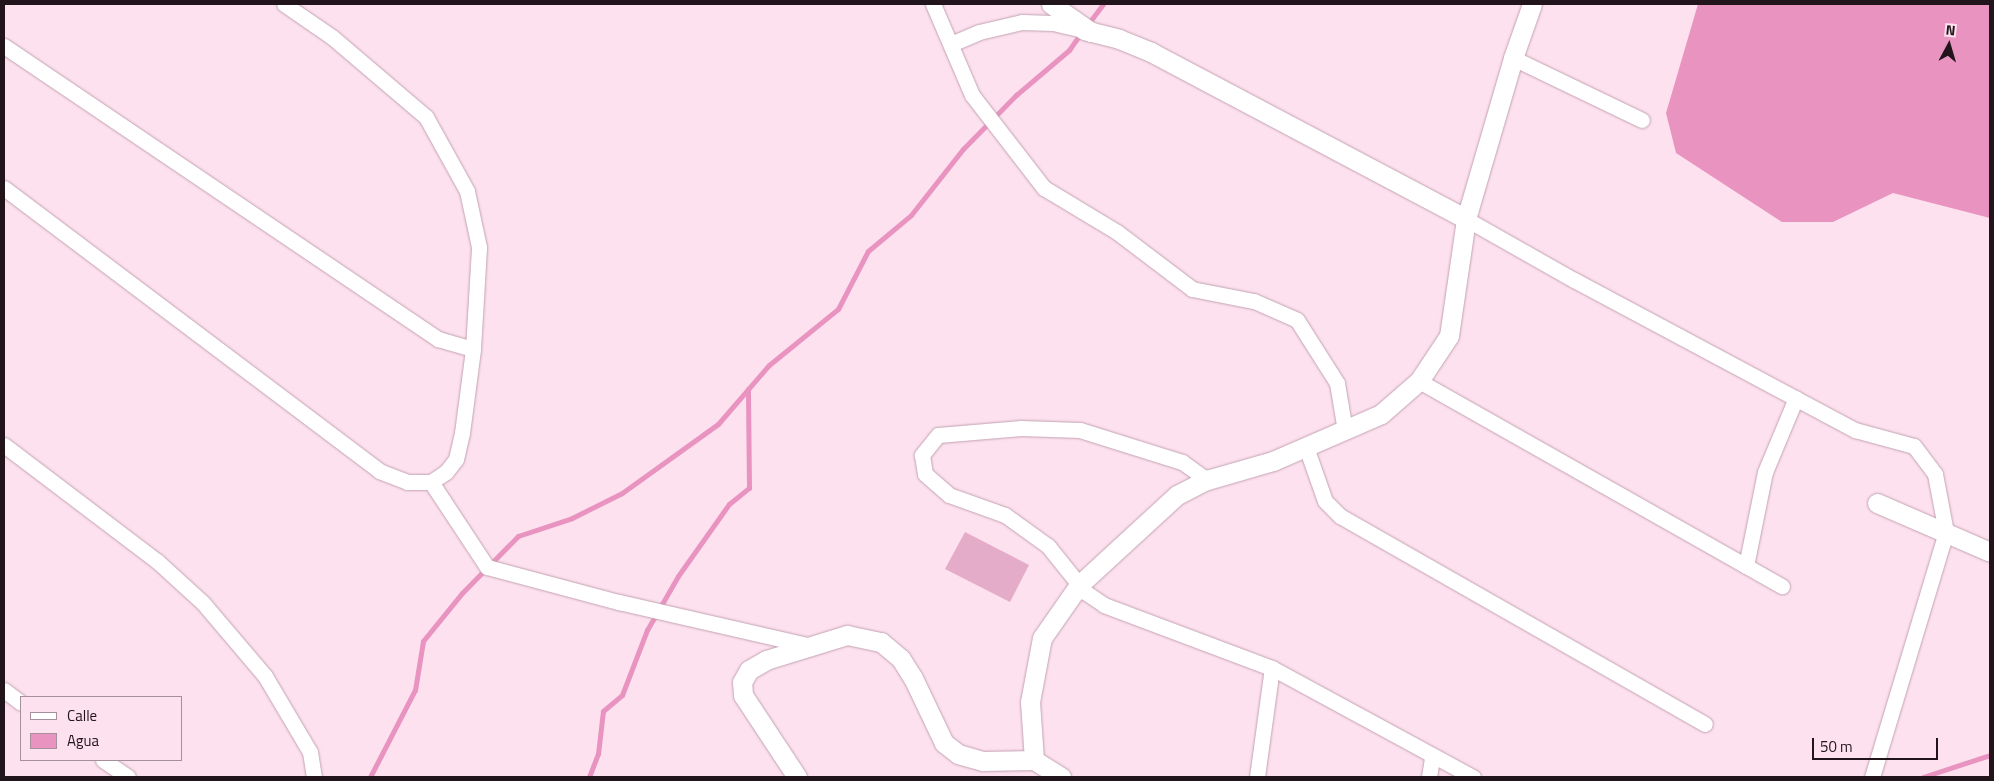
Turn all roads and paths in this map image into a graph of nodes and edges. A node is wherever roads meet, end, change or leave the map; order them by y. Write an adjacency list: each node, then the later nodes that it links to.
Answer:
1 (284, 4): 12 (street)
2 (933, 4): 6 (street)
3 (1051, 4): 5 (street)
4 (1532, 4): 8 (street)
5 (1087, 31): 6 (street); 11 (street)
6 (951, 44): 15 (street)
7 (4, 46): 12 (street)
8 (1513, 58): 9 (street); 11 (street)
9 (1642, 120)
10 (4, 188): 19 (street)
11 (1466, 219): 13 (street); 14 (street)
12 (474, 349): 19 (street)
13 (1419, 381): 15 (street); 23 (street)
14 (1796, 398): 21 (street); 23 (street)
15 (1345, 430): 17 (street)
16 (4, 445): 35 (street)
17 (1306, 447): 18 (street); 30 (street)
18 (1207, 480): 24 (street); 24 (street)
19 (431, 482): 26 (street)
20 (1877, 503): 21 (street)
21 (1946, 532): 22 (street); 41 (street)
22 (1990, 552)
23 (1746, 566): 25 (street)
24 (1079, 585): 27 (street); 32 (street)
25 (1782, 586)
26 (811, 646): 32 (street); 36 (street)
27 (1272, 668): 31 (street); 38 (street)
28 (4, 690): 29 (street)
29 (20, 702)
30 (1706, 724)
31 (1432, 757): 39 (street); 40 (street)
32 (1034, 760): 37 (street)
33 (104, 761): 34 (street)
34 (128, 777)
35 (314, 777)
36 (797, 777)
37 (1061, 777)
38 (1257, 777)
39 (1429, 777)
40 (1473, 777)
41 (1872, 777)

